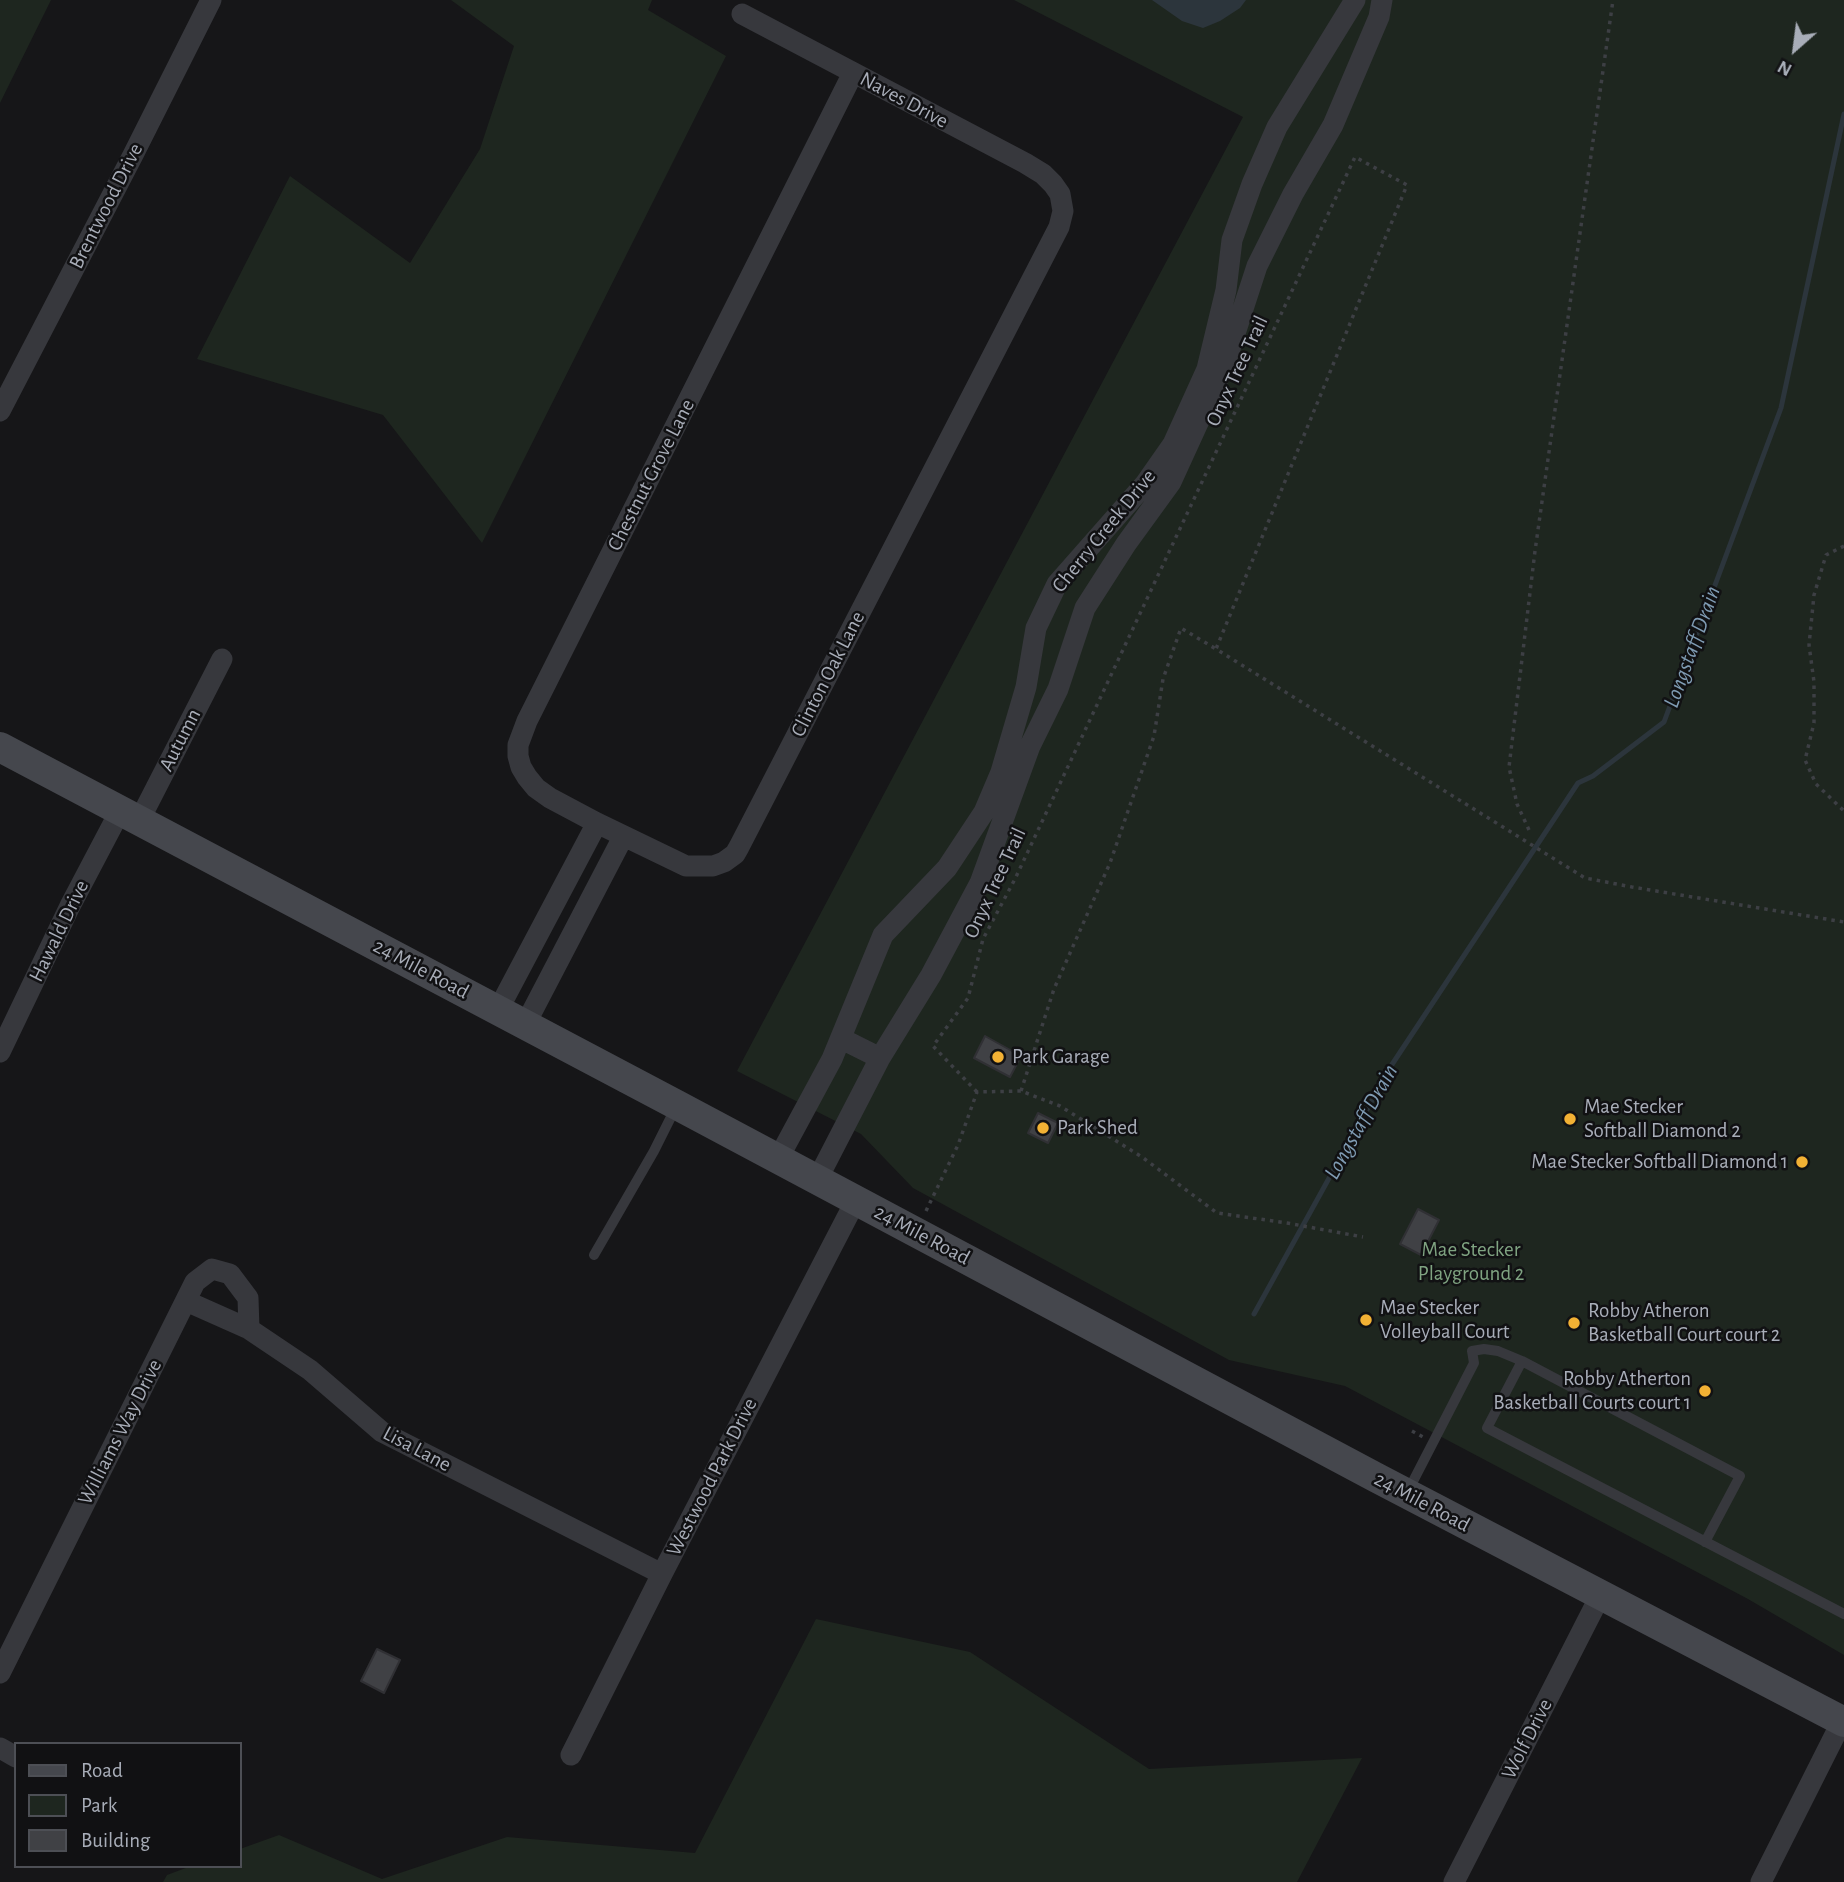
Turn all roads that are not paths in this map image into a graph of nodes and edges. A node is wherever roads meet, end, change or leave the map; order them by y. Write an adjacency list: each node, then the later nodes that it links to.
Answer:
1 (211, 0): 10 (street, Brentwood Drive)
2 (1355, 0): 5 (street, Cherry Creek Drive)
3 (1382, 0): 6 (street, Cherry Creek Drive)
4 (742, 14): 7 (street, Naves Drive)
5 (1325, 48): 6 (street); 9 (street, Cherry Creek Drive)
6 (1360, 62): 9 (street, Cherry Creek Drive)
7 (853, 73): 8 (street, Naves Drive); 15 (street, Chestnut Grove Lane)
8 (1060, 194): 16 (street, Clinton Oak Lane)
9 (1213, 372): 13 (street, Cherry Creek Drive); 13 (street, Cherry Creek Drive)
10 (0, 411)
11 (222, 659): 14 (street, Autumn)
12 (0, 747): 14 (street, 24 Mile Road)
13 (1006, 785): 19 (street, Cherry Creek Drive); 21 (street, Cherry Creek Drive)
14 (129, 816): 17 (street, 24 Mile Road); 20 (street, Hawald Drive)
15 (597, 823): 16 (street, Chestnut Grove Lane); 17 (street)
16 (623, 836): 18 (street)
17 (498, 1010): 18 (street, 24 Mile Road)
18 (525, 1025): 22 (street, 24 Mile Road)
19 (842, 1038): 21 (street); 23 (street, Cherry Creek Drive)
20 (0, 1052)
21 (880, 1058): 24 (street, Cherry Creek Drive)
22 (677, 1105): 23 (street, 24 Mile Road); 26 (lane)
23 (778, 1159): 24 (street, 24 Mile Road)
24 (817, 1180): 25 (street, 24 Mile Road)
25 (856, 1200): 30 (street, 24 Mile Road); 32 (street, Westwood Park Drive)
26 (594, 1255)
27 (186, 1301): 28 (street, Lisa Lane); 28 (street, Williams Way Drive); 35 (street, Williams Way Drive)
28 (249, 1329): 32 (street, Lisa Lane)
29 (1522, 1361): 30 (lane); 31 (lane); 31 (lane)
30 (1407, 1493): 33 (street, 24 Mile Road)
31 (1705, 1542): 34 (lane)
32 (662, 1574): 37 (street, Westwood Park Drive)
33 (1600, 1596): 36 (street, 24 Mile Road); 38 (street, Wolf Drive)
34 (1844, 1614)
35 (0, 1673)
36 (1843, 1721): 39 (street)
37 (571, 1755)
38 (1454, 1882)
39 (1760, 1882)

